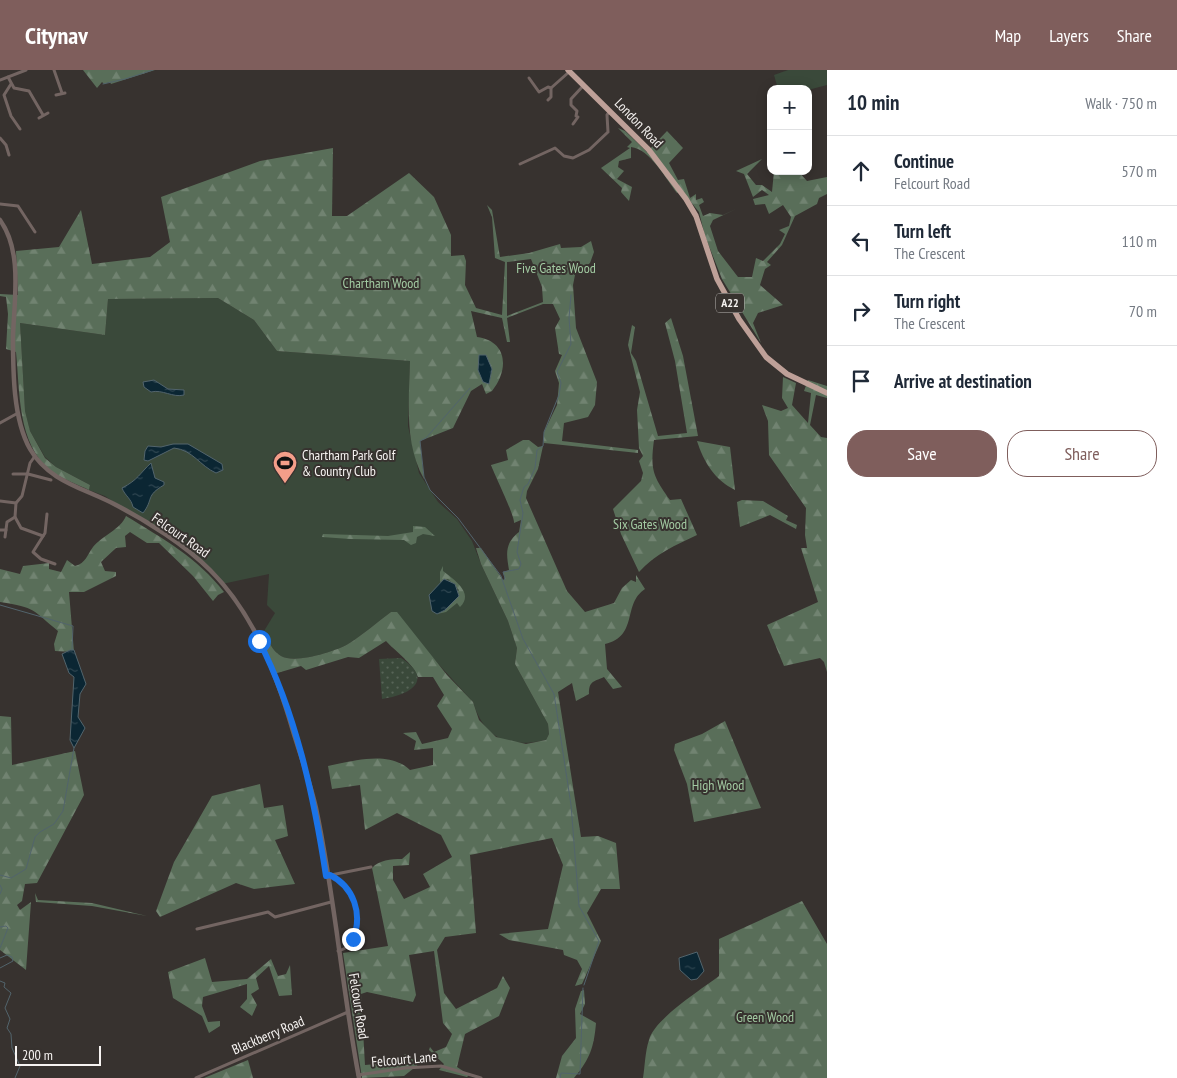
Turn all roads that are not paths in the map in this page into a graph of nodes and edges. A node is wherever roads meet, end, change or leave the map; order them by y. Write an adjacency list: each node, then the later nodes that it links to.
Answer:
1 (26, 70): 4 (street)
2 (54, 70): 10 (street)
3 (568, 71): 8 (highway, London Road / A22); 9 (street)
4 (8, 77): 6 (street); 7 (street)
5 (529, 78): 9 (street)
6 (0, 80)
7 (11, 84): 14 (street); 17 (street)
8 (583, 86): 12 (highway, London Road / A22); 16 (street)
9 (551, 88): 11 (street)
10 (56, 95)
11 (548, 100)
12 (610, 112): 20 (street); 24 (highway, London Road / A22)
13 (48, 113): 14 (street)
14 (43, 115): 15 (street)
15 (39, 118)
16 (573, 124)
17 (20, 129)
18 (0, 138): 19 (street)
19 (9, 155)
20 (520, 164)
21 (0, 204): 23 (street)
22 (0, 220): 25 (street, Felcourt Road)
23 (35, 232)
24 (827, 393)
25 (18, 414): 26 (street); 27 (street, Felcourt Road)
26 (0, 423)
27 (35, 456): 29 (street); 41 (street, Felcourt Road)
28 (13, 474): 29 (street)
29 (28, 474): 30 (street); 32 (street)
30 (51, 480)
31 (0, 502): 32 (street)
32 (16, 503): 34 (street)
33 (47, 514): 37 (street)
34 (15, 518): 36 (street); 37 (street)
35 (0, 530): 36 (street)
36 (6, 530): 38 (street)
37 (43, 536): 39 (street)
38 (5, 537)
39 (55, 564)
40 (370, 867): 41 (street)
41 (328, 876): 42 (street, Felcourt Road); 44 (street)
42 (331, 902): 43 (street); 44 (street, Felcourt Road)
43 (197, 929)
44 (338, 952): 45 (street, Felcourt Road)
45 (348, 1012): 46 (street, Felcourt Road); 47 (street, Blackberry Road)
46 (359, 1076): 48 (street, Felcourt Lane)
47 (196, 1078)
48 (480, 1078)

